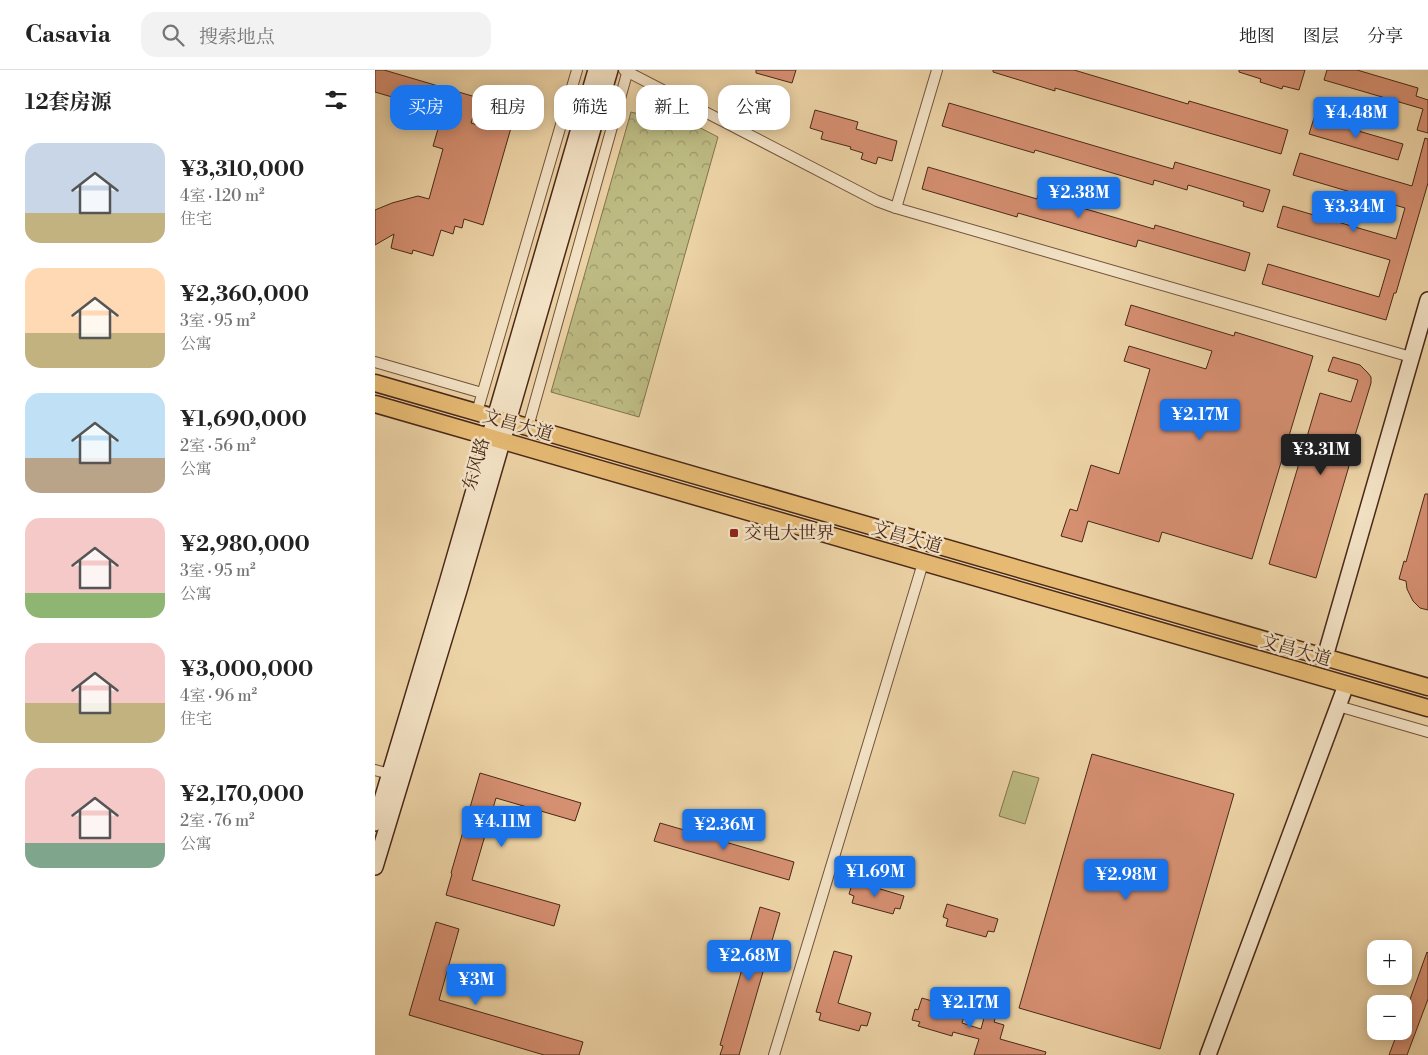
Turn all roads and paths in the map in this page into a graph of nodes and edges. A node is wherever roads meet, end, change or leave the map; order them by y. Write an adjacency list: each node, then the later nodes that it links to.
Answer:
1 (577, 70): 11 (street)
2 (596, 70): 14 (main road, 东风路)
3 (610, 70): 14 (main road, 东风路)
4 (937, 70): 6 (street)
5 (627, 71): 6 (street); 15 (street)
6 (896, 208): 8 (street)
7 (1428, 300): 8 (main road)
8 (1411, 357): 18 (main road)
9 (375, 362): 11 (street)
10 (375, 383): 13 (main road, 文昌大道)
11 (483, 393): 13 (street)
12 (375, 404): 16 (main road, 文昌大道)
13 (477, 412): 14 (main road, 文昌大道)
14 (501, 419): 15 (main road, 文昌大道); 16 (main road, 东风路)
15 (528, 427): 18 (main road, 文昌大道)
16 (496, 439): 17 (main road, 文昌大道); 24 (main road, 东风路); 26 (main road, 东风路)
17 (923, 563): 19 (main road, 文昌大道); 27 (street)
18 (1325, 657): 20 (main road, 文昌大道)
19 (1346, 685): 21 (main road); 22 (main road, 文昌大道)
20 (1428, 687)
21 (1338, 706): 23 (street); 28 (main road)
22 (1428, 708)
23 (1428, 732)
24 (382, 772): 25 (main road, 东风路)
25 (375, 823)
26 (375, 867)
27 (774, 1055)
28 (1208, 1055)

